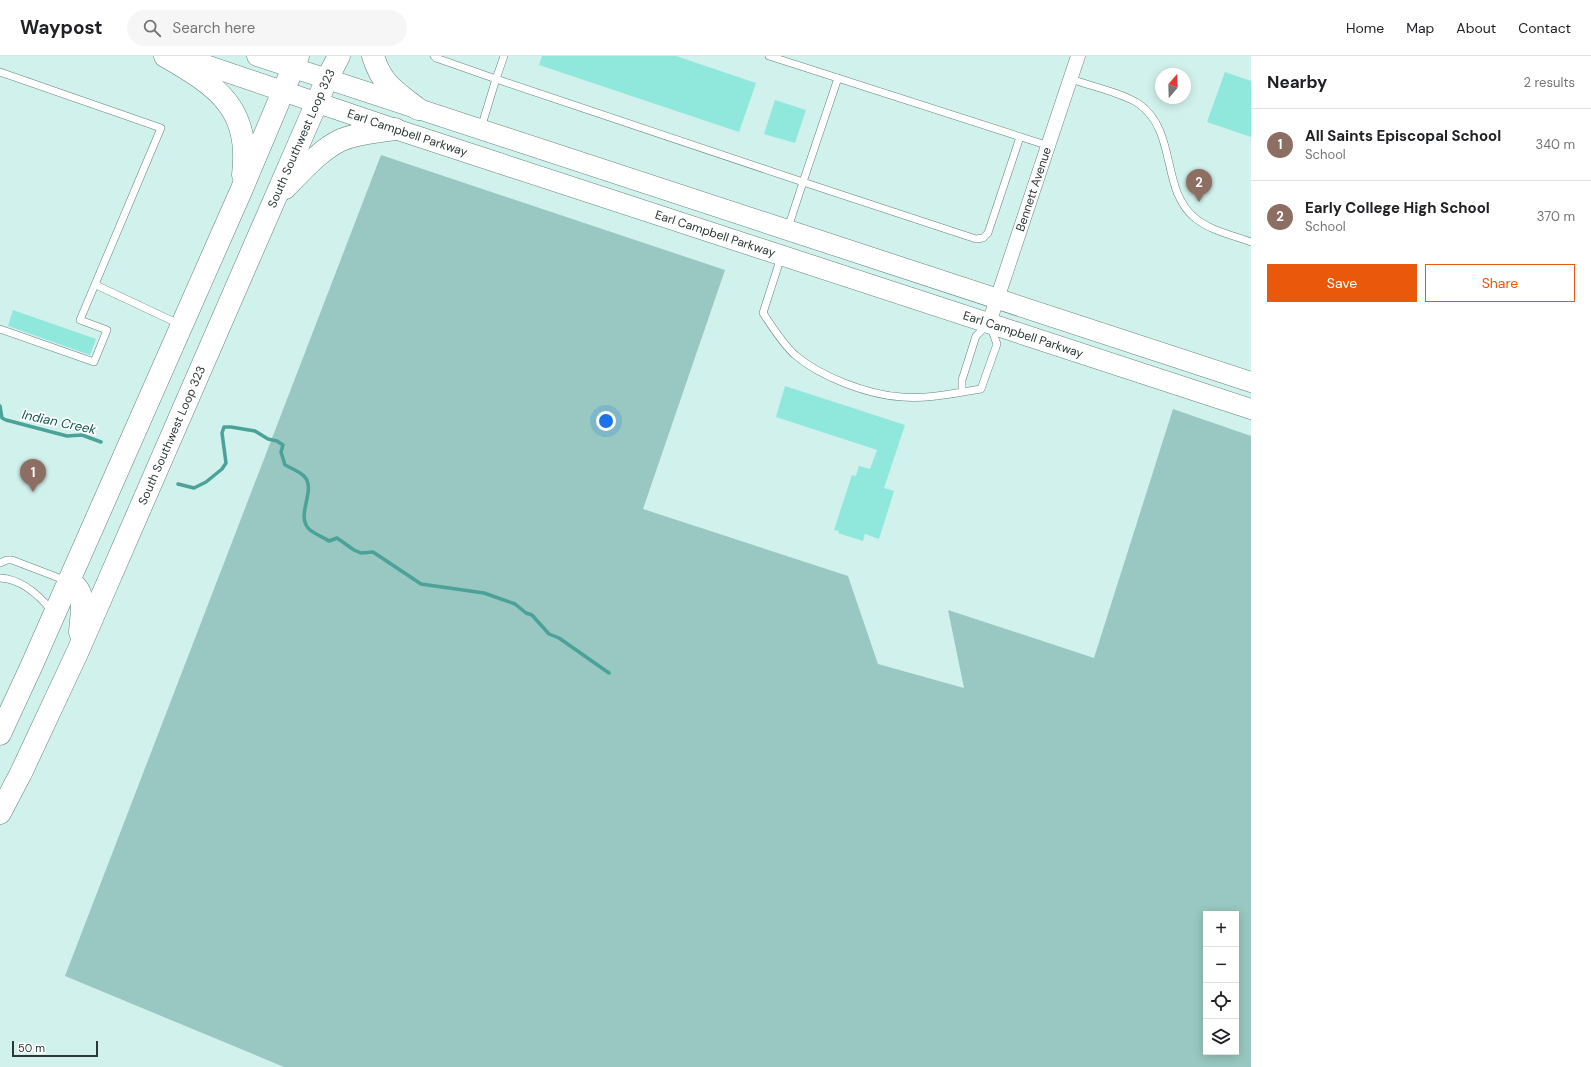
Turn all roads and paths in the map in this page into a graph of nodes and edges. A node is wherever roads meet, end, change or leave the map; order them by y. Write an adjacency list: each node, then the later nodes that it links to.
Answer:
1 (165, 56): 24 (highway)
2 (179, 56): 16 (main road, Earl Campbell Parkway)
3 (257, 56): 10 (main road)
4 (339, 56): 13 (highway, South Southwest Loop 323)
5 (373, 56): 18 (highway)
6 (434, 56): 14 (lane)
7 (504, 56): 14 (lane)
8 (769, 56): 12 (lane)
9 (1078, 56): 15 (street, Bennett Avenue)
10 (296, 62): 13 (main road); 16 (highway)
11 (0, 72): 29 (lane)
12 (838, 78): 21 (lane); 23 (lane)
13 (327, 79): 17 (highway, South Southwest Loop 323); 18 (main road)
14 (496, 79): 19 (lane); 23 (lane)
15 (1071, 79): 22 (street, Bennett Avenue); 27 (lane)
16 (283, 91): 17 (main road, Earl Campbell Parkway); 24 (highway)
17 (318, 102): 20 (main road, Earl Campbell Parkway); 25 (highway, South Southwest Loop 323)
18 (418, 109): 19 (main road)
19 (481, 128): 26 (main road)
20 (395, 129): 25 (highway); 28 (main road, Earl Campbell Parkway)
21 (1020, 137): 22 (lane); 23 (lane)
22 (1049, 146): 30 (street, Bennett Avenue)
23 (803, 182): 26 (lane)
24 (241, 191): 32 (highway)
25 (277, 195): 41 (highway, South Southwest Loop 323)
26 (788, 229): 30 (main road)
27 (1251, 242)
28 (782, 255): 31 (main road, Earl Campbell Parkway); 35 (lane)
29 (96, 285): 32 (lane); 33 (lane)
30 (998, 298): 31 (street, Bennett Avenue); 34 (main road)
31 (989, 323): 35 (lane); 35 (lane); 36 (main road, Earl Campbell Parkway)
32 (181, 325): 39 (highway)
33 (0, 329)
34 (1251, 382)
35 (962, 392)
36 (1251, 409)
37 (0, 563): 39 (lane)
38 (0, 578): 40 (lane)
39 (69, 582): 40 (highway); 41 (highway)
40 (55, 614): 42 (highway)
41 (78, 651): 43 (highway, South Southwest Loop 323)
42 (0, 734)
43 (0, 813)

